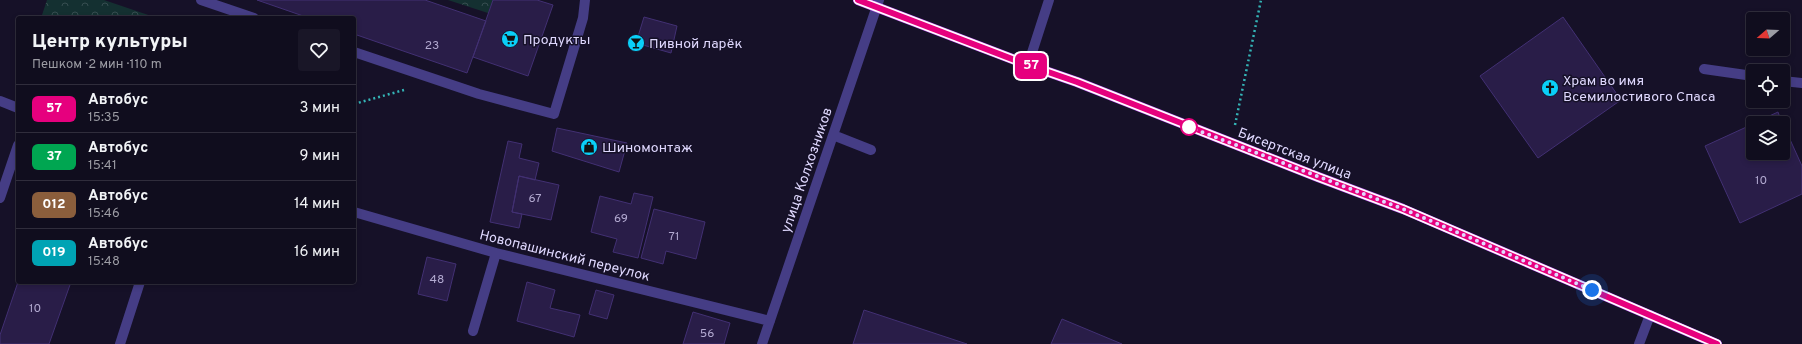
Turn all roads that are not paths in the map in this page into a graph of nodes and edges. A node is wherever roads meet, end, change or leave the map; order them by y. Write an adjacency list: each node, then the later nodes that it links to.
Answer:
1 (201, 0): 6 (street)
2 (585, 0): 7 (street)
3 (858, 0): 5 (main road, Бисертская улица)
4 (1049, 0): 8 (street)
5 (878, 3): 8 (main road, Бисертская улица); 15 (street, улица Колхозников)
6 (248, 16)
7 (356, 53)
8 (1028, 65): 22 (main road, Бисертская улица)
9 (1704, 69): 10 (street)
10 (1746, 75)
11 (1790, 82): 12 (street)
12 (1802, 83)
13 (0, 101): 14 (street)
14 (16, 107)
15 (833, 135): 16 (street); 23 (street, улица Колхозников)
16 (871, 150)
17 (16, 151): 18 (street)
18 (0, 198)
19 (356, 213): 20 (street, Новопашинский переулок)
20 (496, 253): 23 (street, Новопашинский переулок); 24 (street)
21 (139, 284): 25 (street)
22 (1650, 315): 27 (street); 28 (main road, Бисертская улица)
23 (770, 321): 26 (street, улица Колхозников)
24 (473, 331)
25 (120, 344)
26 (762, 344)
27 (1639, 344)
28 (1717, 344)

